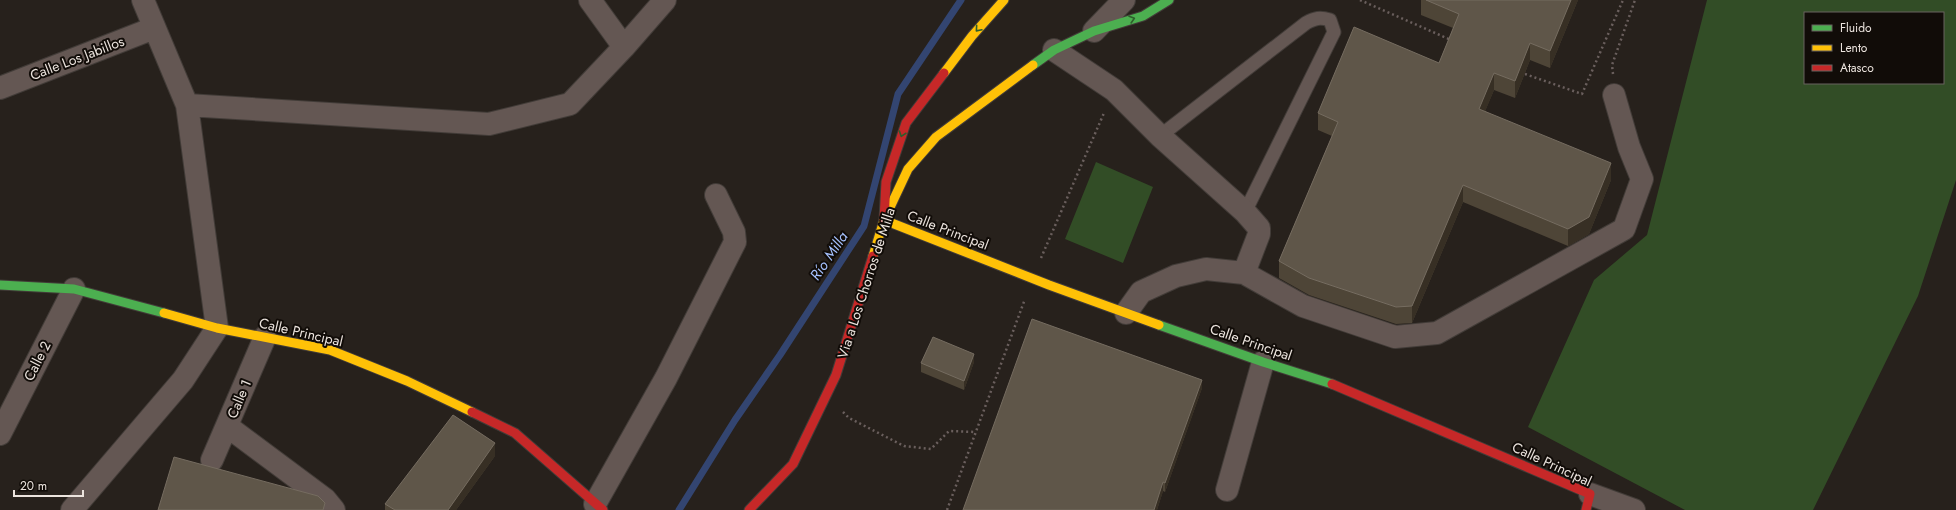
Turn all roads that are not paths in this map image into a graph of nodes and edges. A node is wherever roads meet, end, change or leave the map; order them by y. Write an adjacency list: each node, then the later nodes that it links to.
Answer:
1 (143, 0): 7 (street)
2 (590, 0): 9 (street)
3 (665, 0): 9 (street)
4 (1004, 0): 17 (main road, one-way to 17)
5 (1124, 0): 8 (street, Via a Los Chorros de Milla)
6 (1169, 0): 8 (main road, Via a Los Chorros de Milla, one-way to 6)
7 (154, 28): 11 (street, Calle Los Jabillos); 13 (street)
8 (1094, 31): 10 (main road, Via a Los Chorros de Milla)
9 (624, 48): 13 (street)
10 (1054, 50): 14 (street); 17 (main road, Via a Los Chorros de Milla)
11 (0, 88)
12 (1614, 95): 18 (street)
13 (188, 105): 22 (street)
14 (1160, 136): 16 (street); 16 (lane)
15 (716, 195): 30 (street)
16 (1245, 212): 18 (street)
17 (884, 220): 21 (main road, Calle Principal); 33 (main road, Via a Los Chorros de Milla)
18 (1244, 273): 21 (street)
19 (0, 285): 20 (main road, Calle Principal)
20 (74, 289): 22 (main road, Calle Principal); 26 (street, Calle 2)
21 (1126, 312): 24 (main road, Calle Principal)
22 (218, 328): 23 (main road, Calle Principal); 31 (street)
23 (265, 337): 25 (street, Calle 1); 30 (main road, Calle Principal)
24 (1263, 362): 28 (street); 29 (main road, Calle Principal)
25 (227, 426): 27 (street, Calle 1); 32 (street)
26 (0, 434)
27 (212, 460)
28 (1226, 490)
29 (1588, 502): 34 (street)
30 (599, 507)
31 (72, 510)
32 (334, 510)
33 (749, 510)
34 (1634, 510)

